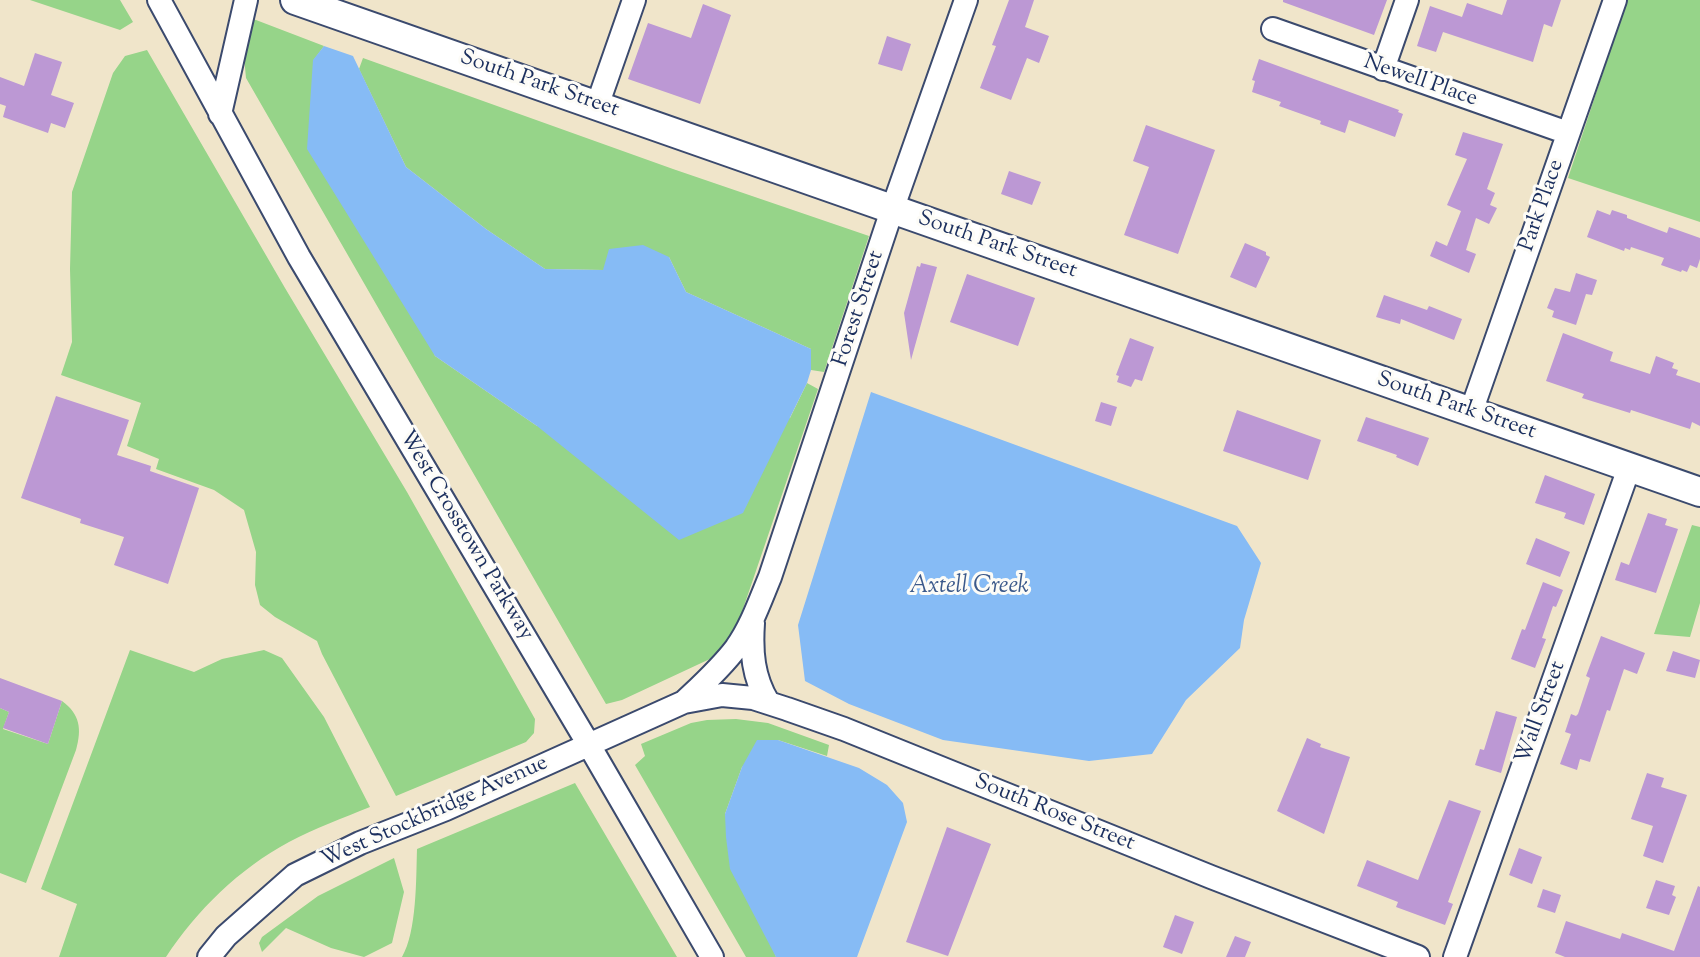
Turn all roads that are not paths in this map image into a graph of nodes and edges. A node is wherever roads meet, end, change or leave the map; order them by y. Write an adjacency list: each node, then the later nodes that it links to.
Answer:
1 (159, 0): 11 (street, West Crosstown Parkway)
2 (246, 0): 11 (street)
3 (295, 0): 10 (main road, South Park Street)
4 (634, 0): 10 (street)
5 (966, 0): 13 (street, Forest Street)
6 (1407, 0): 9 (street)
7 (1615, 0): 12 (street, Park Place)
8 (1273, 28): 9 (street, Newell Place)
9 (1383, 69): 12 (street, Newell Place)
10 (597, 106): 13 (main road, South Park Street)
11 (220, 114): 20 (street, West Crosstown Parkway)
12 (1568, 134): 14 (street, Park Place)
13 (892, 210): 14 (main road, South Park Street); 17 (street, Forest Street)
14 (1471, 412): 15 (main road, South Park Street)
15 (1629, 468): 16 (main road, South Park Street); 24 (street, Wall Street)
16 (1700, 492)
17 (753, 617): 18 (street, Forest Street); 19 (street, Forest Street)
18 (684, 702): 19 (street, South Rose Street); 20 (street, West Stockbridge Avenue)
19 (768, 702): 23 (street, South Rose Street)
20 (589, 745): 21 (street, West Stockbridge Avenue); 22 (street, West Crosstown Parkway)
21 (209, 957)
22 (712, 957)
23 (1418, 957)
24 (1455, 957)

